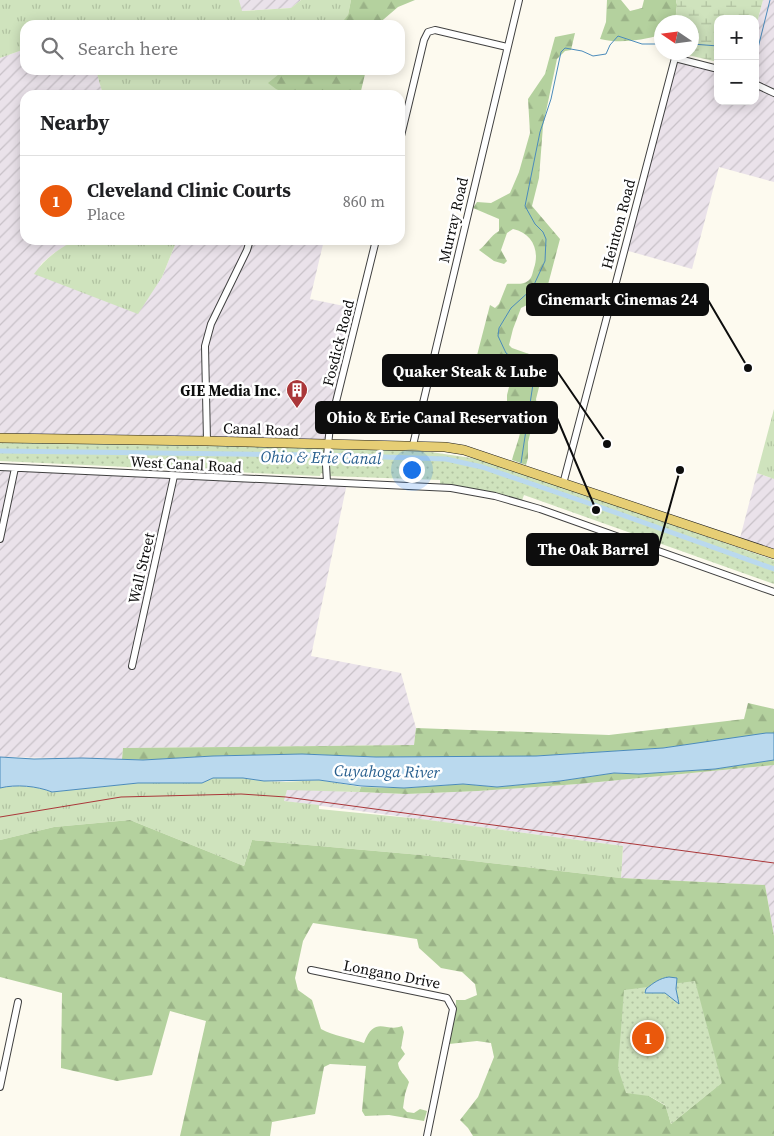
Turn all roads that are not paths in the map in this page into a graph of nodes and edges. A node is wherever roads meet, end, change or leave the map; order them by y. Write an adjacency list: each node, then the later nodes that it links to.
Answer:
1 (518, 0): 2 (street, Murray Road)
2 (507, 47): 6 (street); 11 (street, Murray Road)
3 (714, 68): 17 (street, Heinton Road)
4 (759, 86): 5 (street)
5 (774, 93)
6 (405, 119)
7 (248, 245): 10 (street)
8 (375, 245): 12 (street, Fosdick Road)
9 (0, 438): 10 (main road, Canal Road)
10 (207, 441): 12 (main road, Canal Road)
11 (412, 445): 12 (main road, Canal Road); 17 (main road, Canal Road)
12 (328, 447): 16 (street, Fosdick Road)
13 (0, 467): 14 (street, West Canal Road)
14 (15, 468): 15 (street, West Canal Road); 18 (street)
15 (174, 476): 16 (street, West Canal Road); 21 (street, Wall Street)
16 (327, 482): 20 (street, West Canal Road)
17 (563, 484): 19 (main road, Canal Road)
18 (0, 539)
19 (774, 554)
20 (774, 592)
21 (132, 666)
22 (311, 970): 25 (street, Longano Drive)
23 (18, 1002): 24 (street)
24 (0, 1087)
25 (427, 1136)

